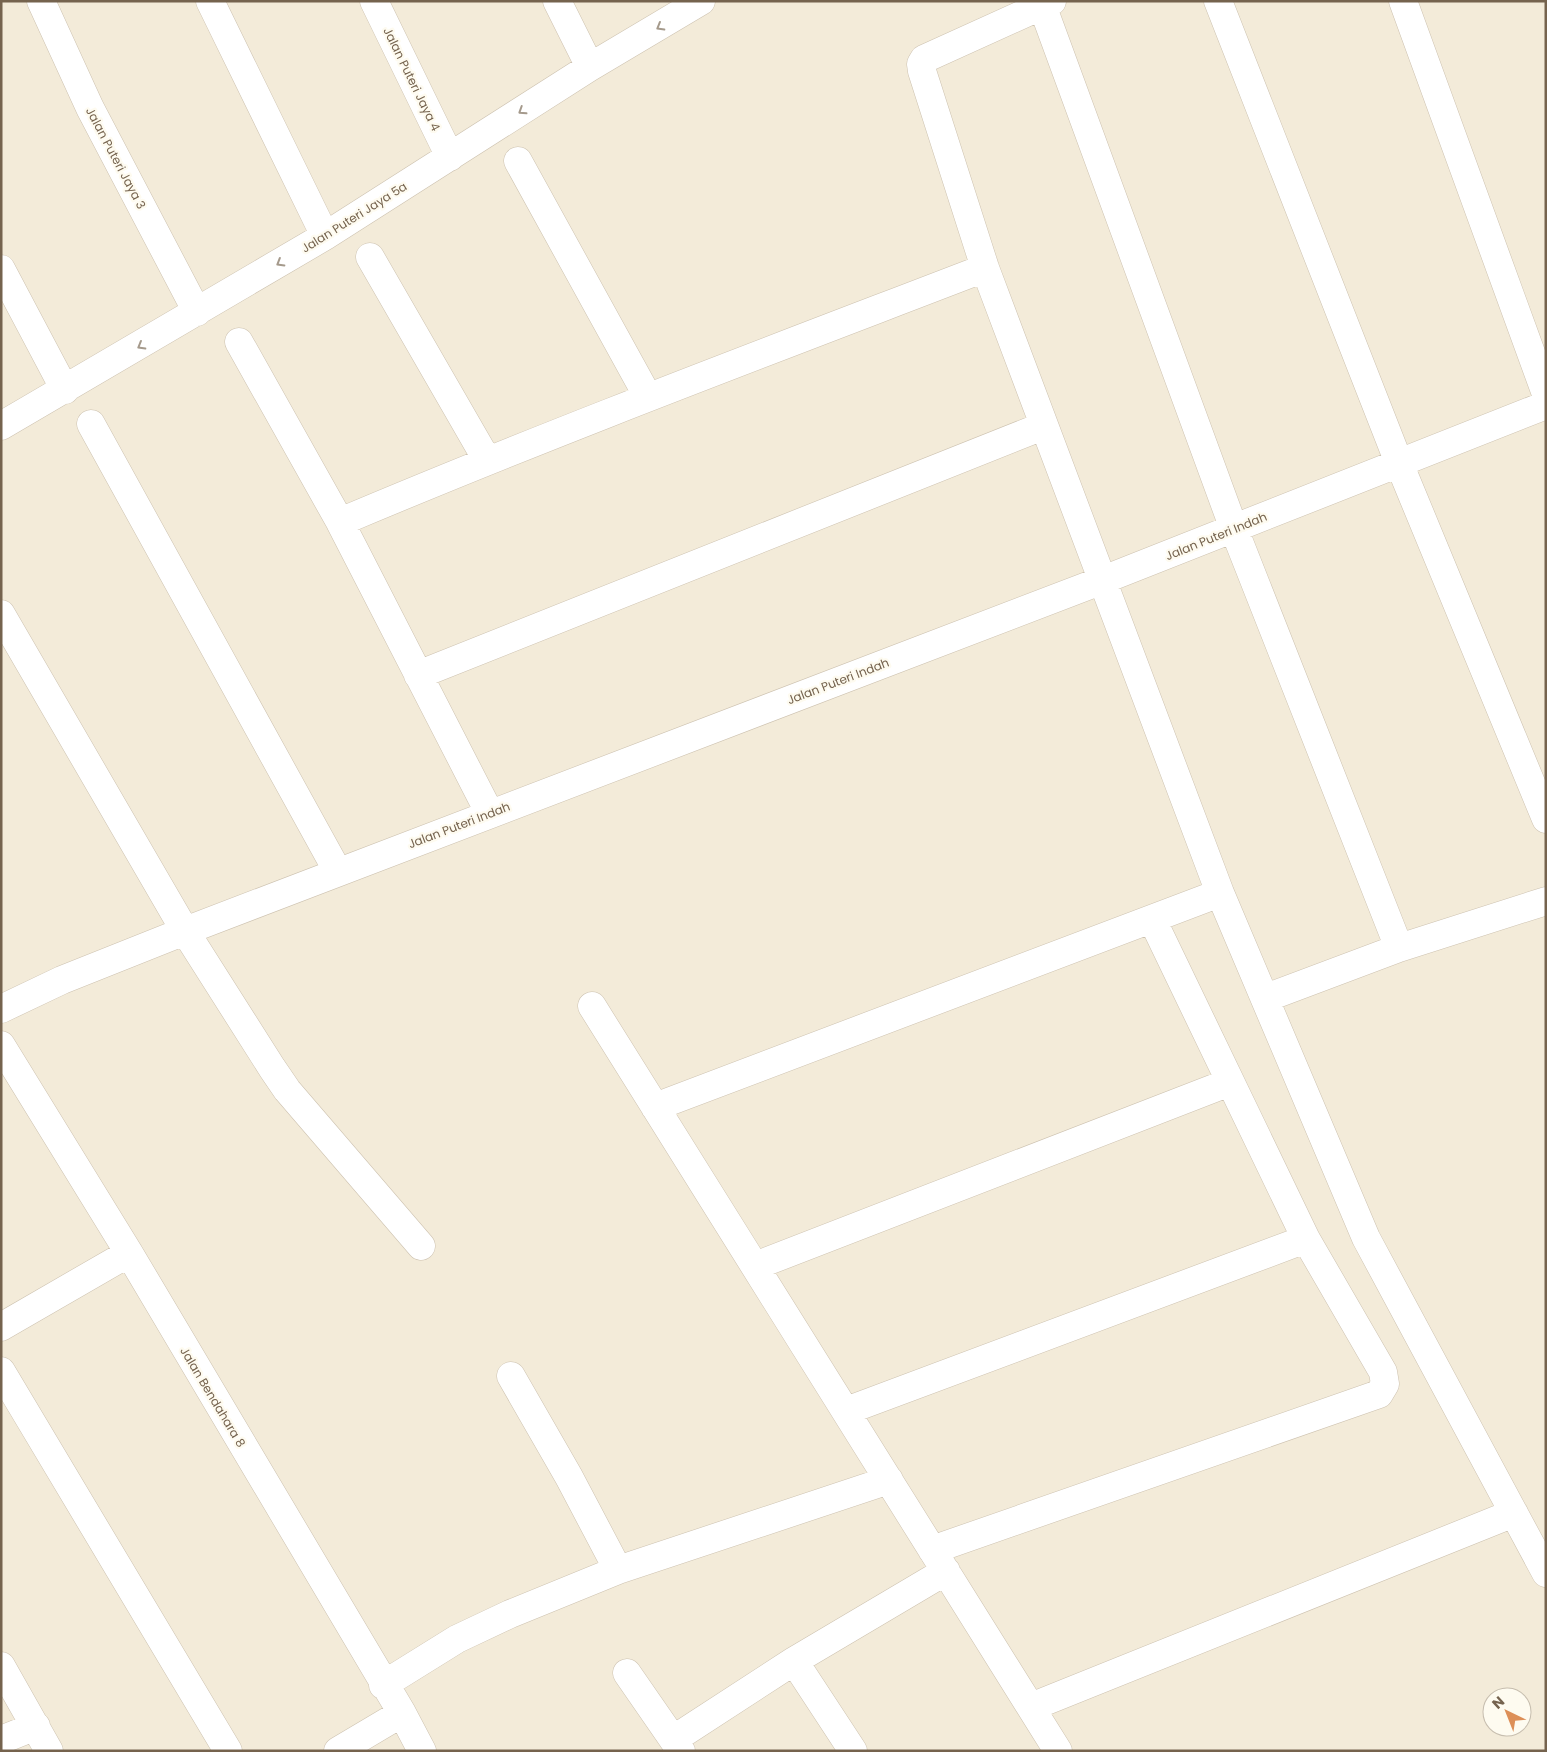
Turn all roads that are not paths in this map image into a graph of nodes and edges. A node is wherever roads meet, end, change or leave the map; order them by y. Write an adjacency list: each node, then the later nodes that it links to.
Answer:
1 (41, 1): 16 (street, Jalan Puteri Jaya 3)
2 (210, 1): 12 (street)
3 (374, 1): 10 (street, Jalan Puteri Jaya 4)
4 (557, 1): 9 (street)
5 (702, 1): 9 (street, Jalan Puteri Jaya 5a, one-way to 9)
6 (1218, 1): 26 (street)
7 (1403, 1): 19 (street)
8 (1047, 3): 15 (street); 28 (street)
9 (590, 67): 10 (street, Jalan Puteri Jaya 5a, one-way to 10)
10 (450, 157): 12 (street, Jalan Puteri Jaya 5a)
11 (518, 161): 20 (street)
12 (324, 236): 16 (street, Jalan Puteri Jaya 5a, one-way to 16)
13 (370, 257): 25 (street)
14 (1, 268): 18 (street)
15 (985, 268): 20 (street); 24 (street)
16 (197, 312): 18 (street, Jalan Puteri Jaya 5a, one-way to 18)
17 (239, 342): 27 (street)
18 (65, 390): 23 (street, Jalan Puteri Jaya 5a)
19 (1546, 394)
20 (648, 396): 25 (street)
21 (1546, 404): 26 (street, Jalan Puteri Indah)
22 (91, 424): 34 (street)
23 (1, 426)
24 (1043, 426): 29 (street); 31 (street)
25 (487, 460): 27 (street)
26 (1399, 464): 28 (street, Jalan Puteri Indah); 33 (street)
27 (340, 522): 31 (street)
28 (1234, 529): 29 (street, Jalan Puteri Indah); 39 (street)
29 (1104, 580): 32 (street, Jalan Puteri Indah); 35 (street)
30 (1, 614): 38 (street)
31 (418, 675): 32 (street)
32 (490, 814): 34 (street, Jalan Puteri Indah)
33 (1546, 819)
34 (338, 872): 38 (street, Jalan Puteri Indah)
35 (1220, 893): 37 (street); 40 (street)
36 (1546, 901): 39 (street)
37 (1152, 919): 44 (street); 45 (street)
38 (185, 930): 42 (street, Jalan Puteri Indah); 47 (street)
39 (1399, 948): 40 (street)
40 (1266, 998): 55 (street)
41 (592, 1006): 45 (street)
42 (1, 1009)
43 (1, 1045): 48 (street, Jalan Bendahara 8)
44 (1230, 1082): 46 (street); 49 (street)
45 (655, 1107): 49 (street)
46 (1306, 1239): 53 (street); 56 (street)
47 (422, 1246)
48 (129, 1253): 50 (street); 62 (street, Jalan Bendahara 8)
49 (755, 1266): 53 (street)
50 (1, 1327)
51 (1, 1371): 69 (street)
52 (511, 1376): 57 (street)
53 (846, 1411): 54 (street)
54 (888, 1480): 56 (street); 57 (street)
55 (1514, 1513): 58 (street); 63 (street)
56 (939, 1560): 59 (street); 63 (street)
57 (618, 1570): 62 (street)
58 (1546, 1574)
59 (794, 1661): 67 (street); 72 (street)
60 (1, 1666): 65 (street)
61 (627, 1673): 67 (street)
62 (384, 1685): 64 (street, Jalan Bendahara 8)
63 (1031, 1707): 73 (street)
64 (402, 1713): 70 (street); 71 (street, Jalan Bendahara 8)
65 (36, 1726): 66 (street); 68 (street)
66 (1, 1740)
67 (678, 1745)
68 (49, 1751)
69 (228, 1751)
70 (338, 1751)
71 (422, 1751)
72 (852, 1751)
73 (1058, 1751)

